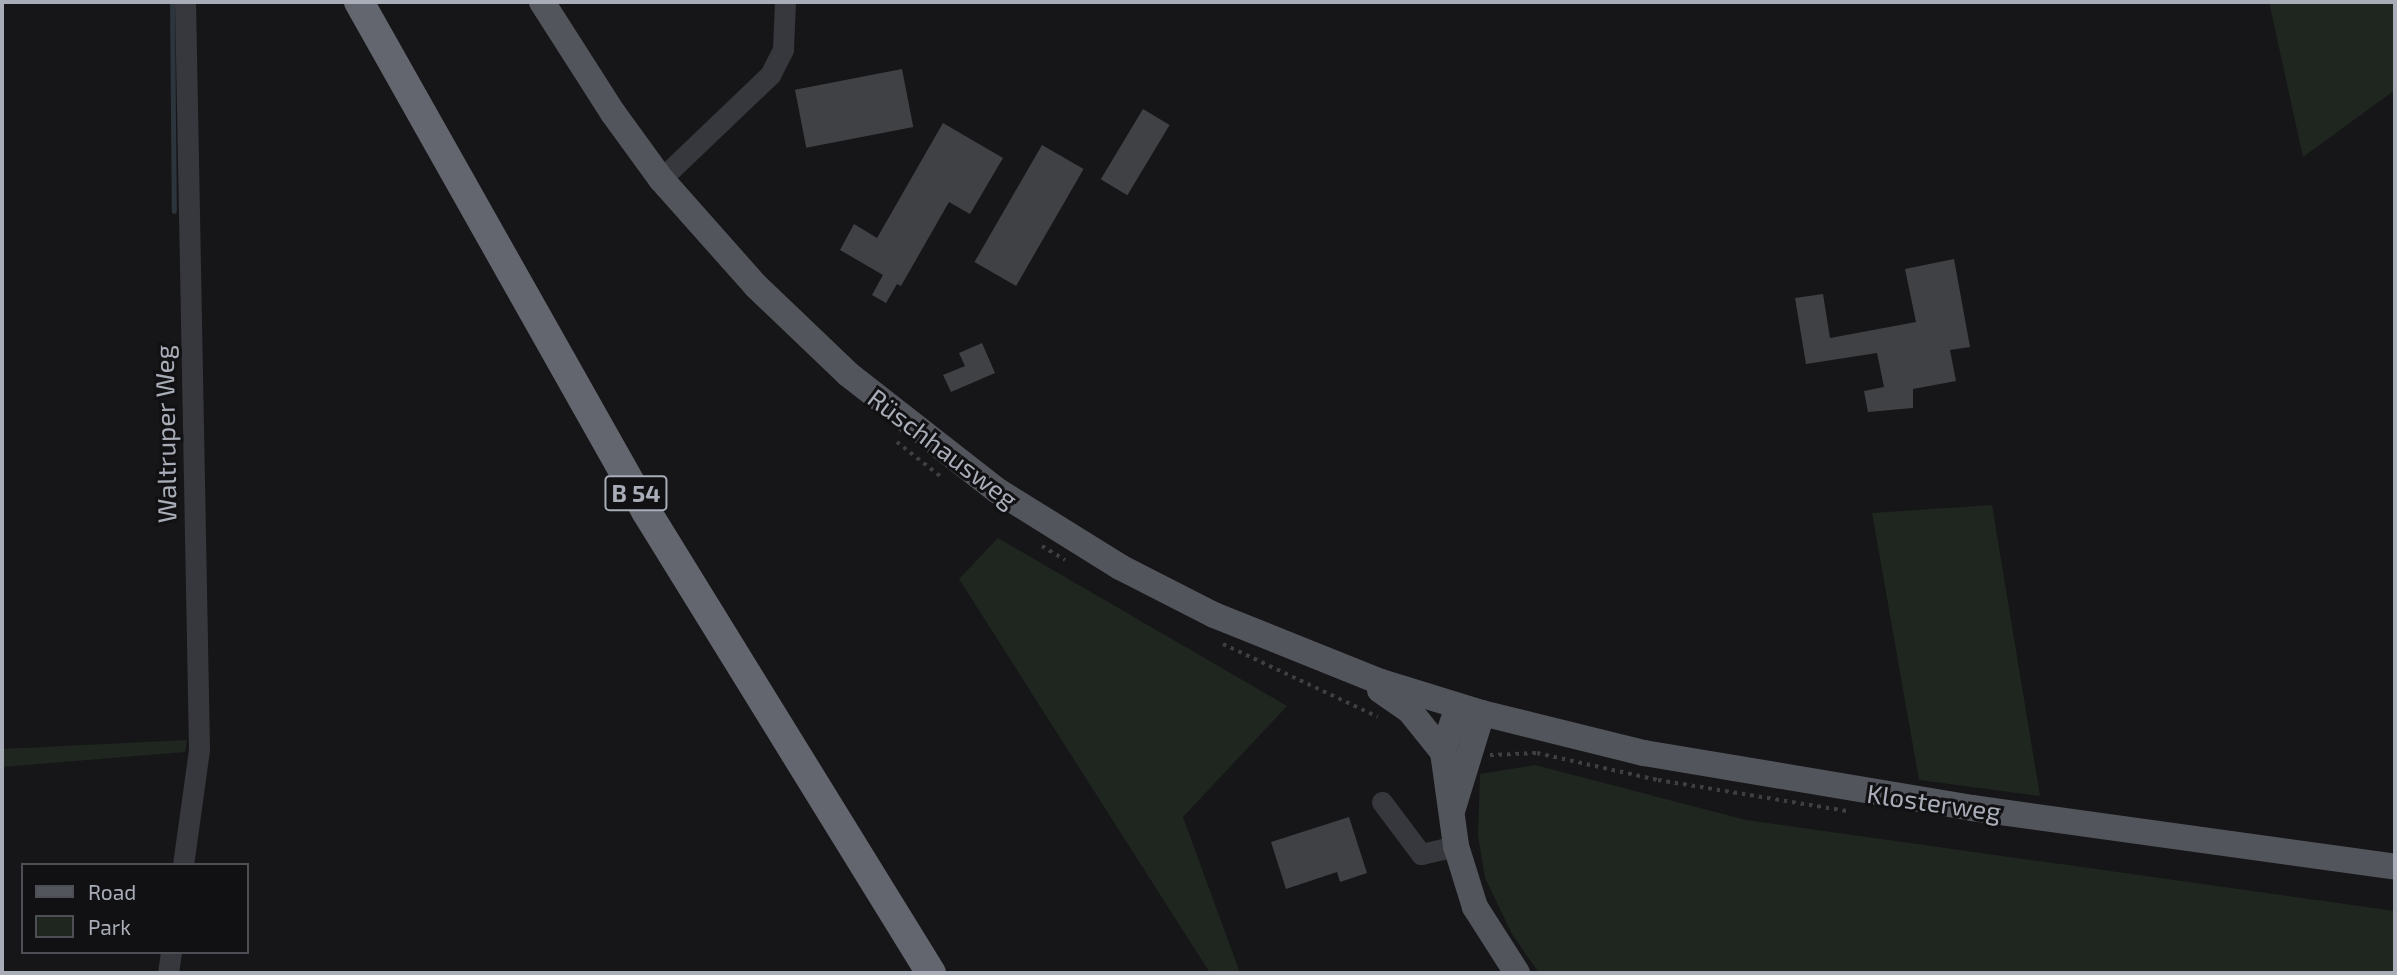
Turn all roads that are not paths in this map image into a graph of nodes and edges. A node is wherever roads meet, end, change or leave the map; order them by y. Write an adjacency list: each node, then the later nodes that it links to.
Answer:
1 (185, 2): 13 (street, Waltruper Weg)
2 (341, 2): 17 (highway, B 54)
3 (359, 2): 18 (highway, B 54)
4 (542, 2): 6 (main road, Rüschhausweg)
5 (785, 2): 6 (street)
6 (662, 179): 7 (main road, Rüschhausweg)
7 (1345, 669): 8 (main road, Rüschhausweg); 9 (main road)
8 (1470, 709): 9 (main road); 11 (main road); 14 (main road, Klosterweg)
9 (1443, 752): 11 (main road)
10 (1382, 802): 12 (street)
11 (1452, 813): 12 (main road)
12 (1456, 846): 19 (main road)
13 (183, 863)
14 (2393, 866)
15 (171, 954): 16 (street)
16 (168, 973)
17 (913, 973)
18 (931, 973)
19 (1517, 973)

